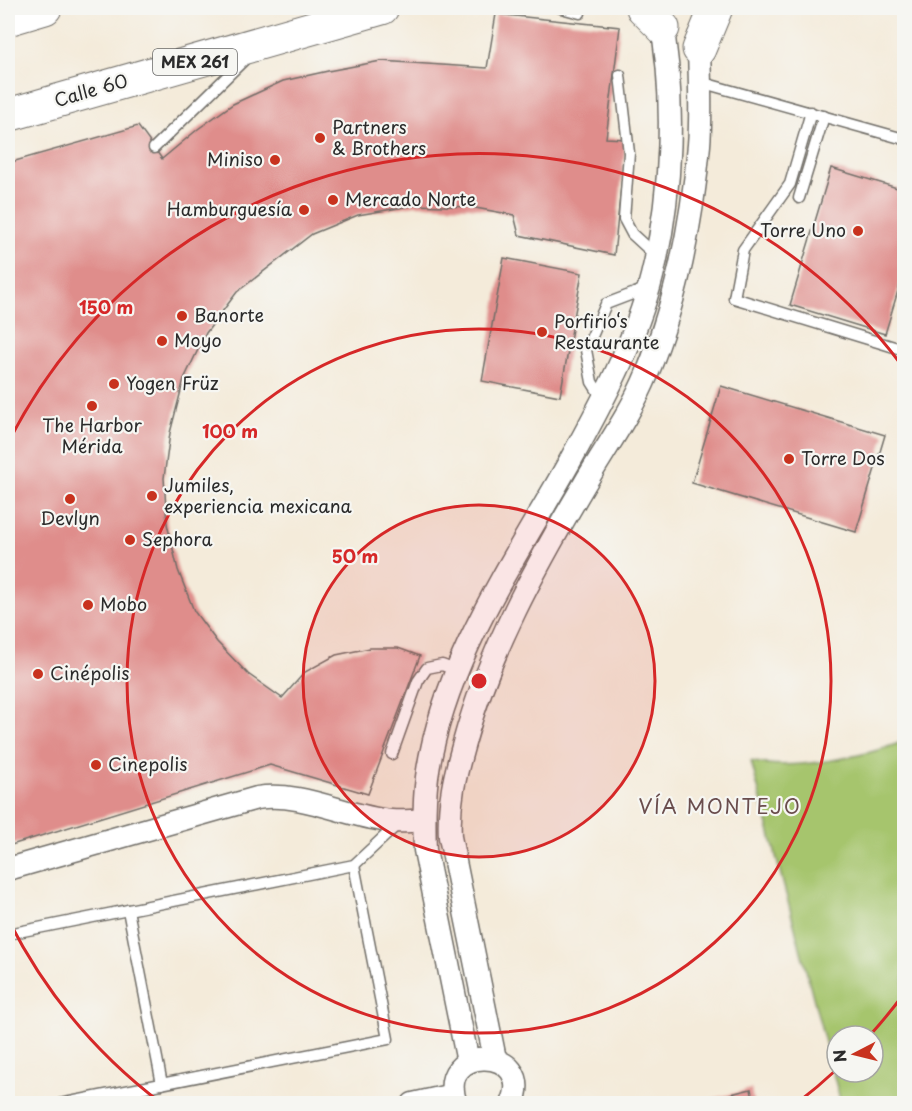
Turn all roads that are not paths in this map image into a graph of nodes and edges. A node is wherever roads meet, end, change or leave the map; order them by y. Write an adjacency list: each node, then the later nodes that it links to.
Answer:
1 (45, 8): 8 (main road)
2 (382, 8): 9 (main road, Calle 60 / MEX 261)
3 (561, 8): 6 (lane)
4 (698, 8): 10 (street)
5 (716, 8): 10 (main road)
6 (580, 13)
7 (655, 14): 19 (street)
8 (8, 19)
9 (261, 43): 14 (main road, Calle 60 / MEX 261); 17 (lane)
10 (699, 49): 12 (street)
11 (620, 75): 19 (lane)
12 (700, 82): 13 (lane); 32 (street)
13 (811, 112): 15 (lane); 21 (lane)
14 (8, 115)
15 (824, 116): 16 (lane); 18 (lane)
16 (904, 139)
17 (154, 148)
18 (799, 198)
19 (656, 256): 20 (street)
20 (648, 288): 22 (street); 22 (lane)
21 (904, 350)
22 (602, 398): 23 (street)
23 (458, 671): 24 (lane); 25 (street)
24 (392, 754)
25 (413, 820): 26 (lane); 27 (street); 33 (street)
26 (354, 865): 30 (lane); 34 (lane)
27 (8, 869)
28 (37, 871): 29 (lane)
29 (8, 879)
30 (128, 910): 31 (lane); 34 (lane)
31 (8, 934)
32 (495, 1059): 33 (street); 38 (street)
33 (468, 1062): 35 (street)
34 (162, 1084): 36 (lane)
35 (454, 1100): 37 (street)
36 (60, 1104)
37 (414, 1104)
38 (512, 1104)

